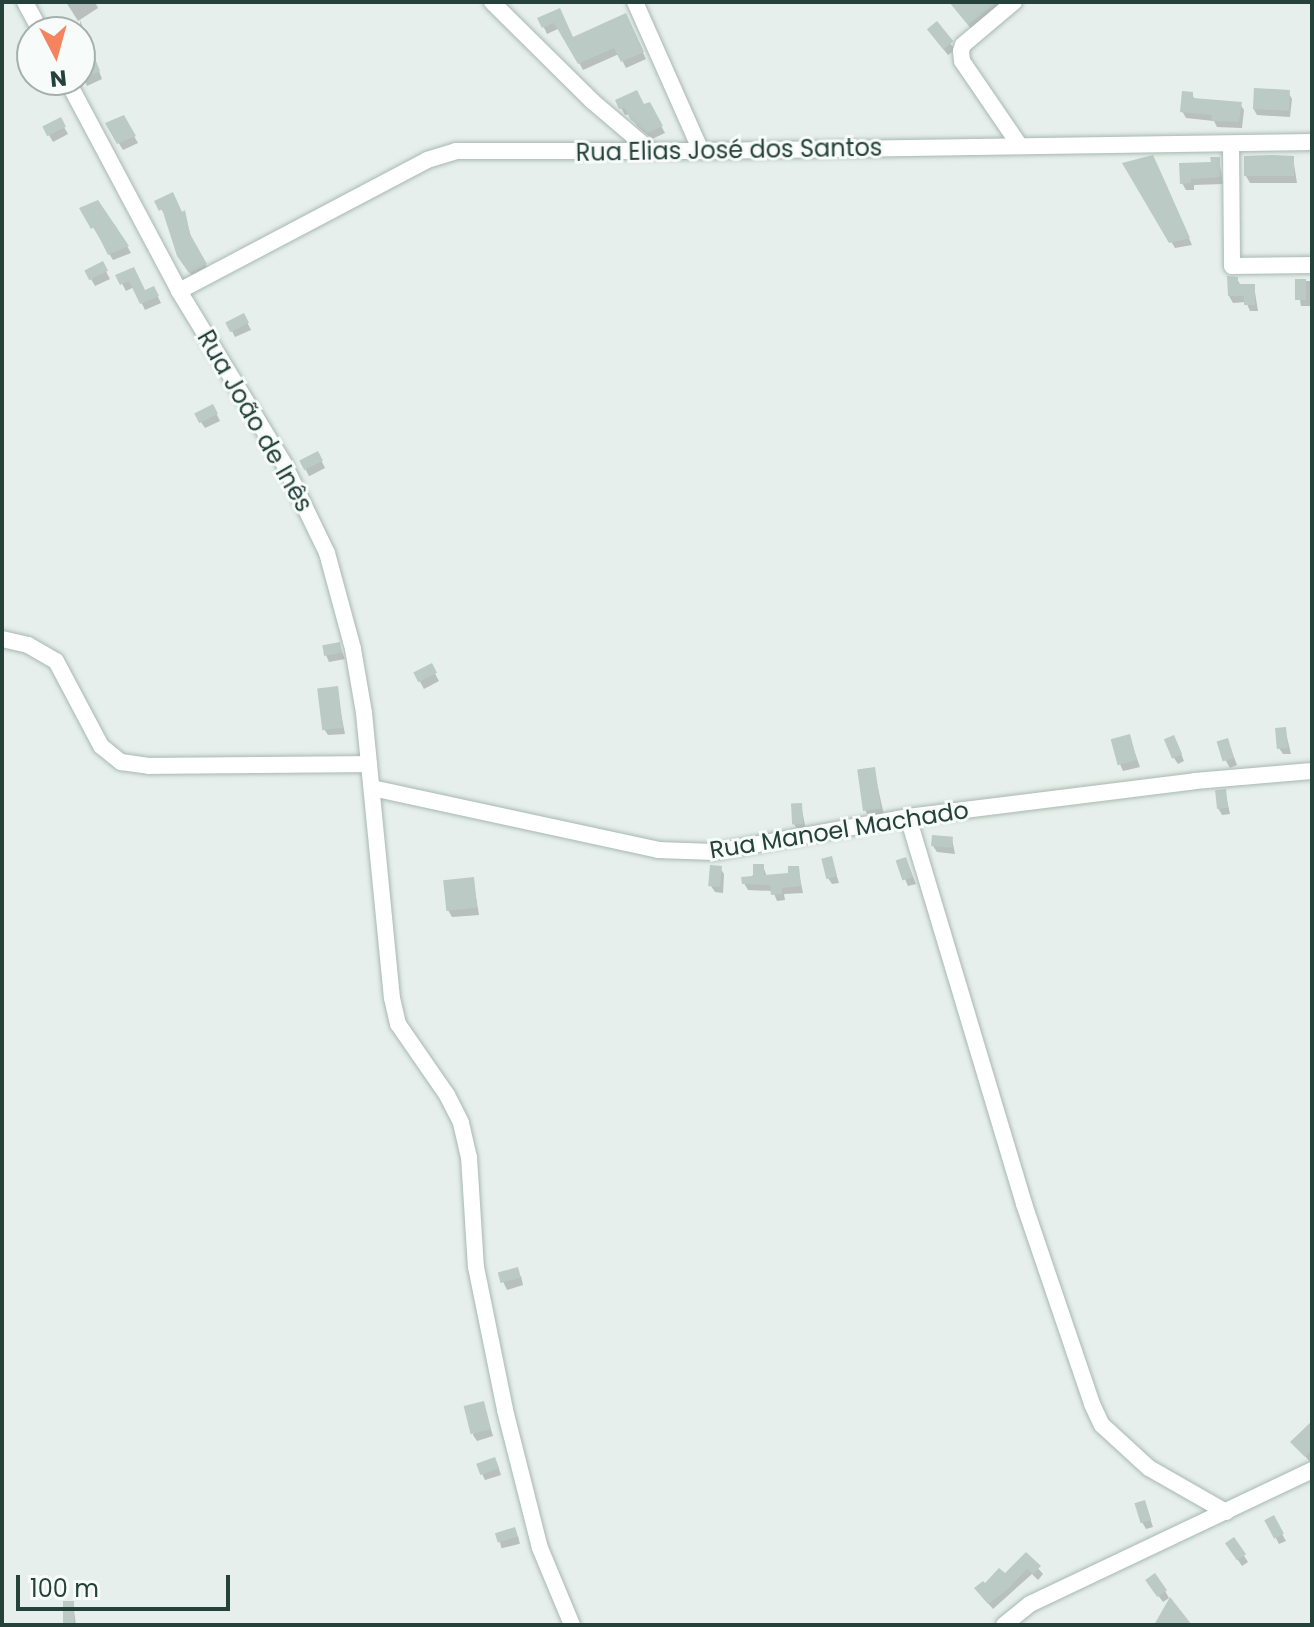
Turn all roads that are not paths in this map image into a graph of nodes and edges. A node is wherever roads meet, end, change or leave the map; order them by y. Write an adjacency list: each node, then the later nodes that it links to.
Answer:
1 (492, 2): 8 (street)
2 (635, 2): 9 (street)
3 (1014, 2): 7 (street)
4 (75, 96): 11 (street, Rua João de Inês)
5 (1312, 142): 6 (street, Rua Elias José dos Santos)
6 (1231, 144): 7 (street, Rua Elias José dos Santos); 10 (street)
7 (1020, 146): 9 (street, Rua Elias José dos Santos)
8 (651, 151): 9 (street, Rua Elias José dos Santos); 11 (street, Rua Elias José dos Santos)
9 (701, 151)
10 (1312, 265)
11 (179, 291): 13 (street, Rua João de Inês)
12 (2, 639): 13 (street)
13 (369, 764): 15 (street, Rua João de Inês)
14 (1312, 771): 16 (street, Rua Manoel Machado)
15 (372, 788): 16 (street, Rua Manoel Machado); 19 (street, Rua João de Inês)
16 (908, 817): 18 (street)
17 (1312, 1470): 18 (street)
18 (1226, 1512): 20 (street)
19 (572, 1625)
20 (1004, 1625)

